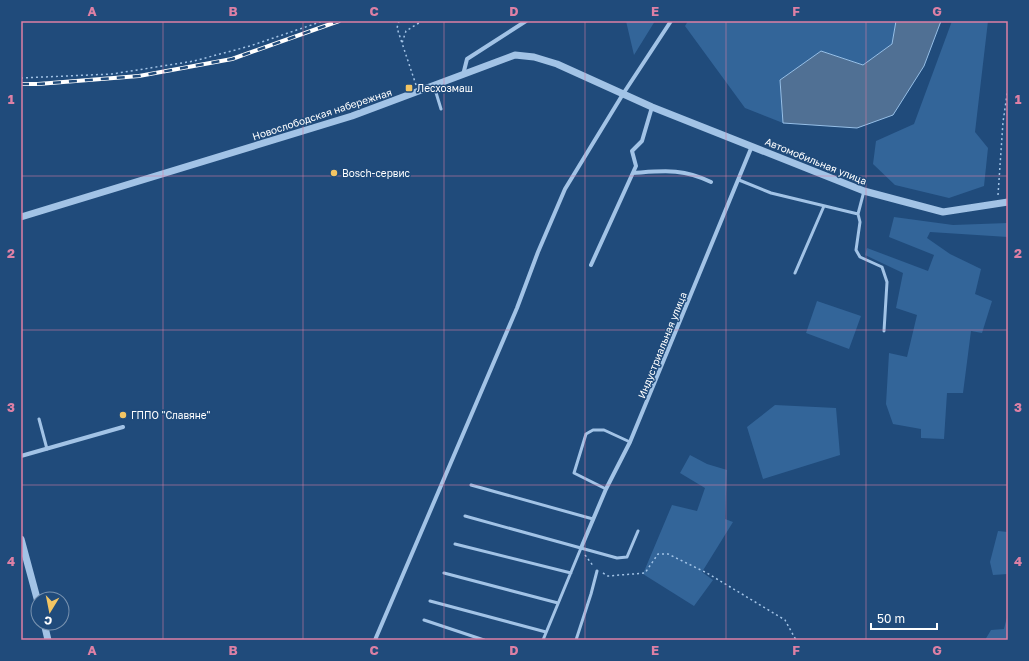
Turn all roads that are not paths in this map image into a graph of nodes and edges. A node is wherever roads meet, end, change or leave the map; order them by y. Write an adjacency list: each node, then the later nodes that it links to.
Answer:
1 (526, 21): 3 (street)
2 (671, 21): 5 (street)
3 (463, 76): 4 (street, Новослободская набережная); 5 (street, Новослободская набережная)
4 (434, 86): 7 (lane); 16 (street, Новослободская набережная)
5 (623, 94): 6 (street, Автомобильная улица); 41 (street)
6 (652, 107): 8 (street, Автомобильная улица); 9 (street)
7 (441, 109)
8 (752, 146): 10 (street, Индустриальная улица); 12 (street, Автомобильная улица)
9 (633, 173): 11 (street); 17 (street)
10 (739, 180): 14 (lane); 22 (street, Индустриальная улица)
11 (711, 182)
12 (864, 191): 13 (street, Автомобильная улица); 15 (lane)
13 (1008, 202)
14 (824, 206): 15 (lane); 18 (lane)
15 (858, 214): 19 (lane)
16 (21, 217)
17 (592, 265)
18 (795, 273)
19 (884, 331)
20 (39, 419): 23 (lane)
21 (122, 427): 23 (street)
22 (630, 442): 26 (street, Индустриальная улица); 26 (lane)
23 (47, 449): 24 (street)
24 (21, 456)
25 (471, 485): 28 (lane)
26 (606, 489): 28 (street, Индустриальная улица)
27 (465, 516): 32 (lane)
28 (593, 519): 32 (street, Индустриальная улица)
29 (638, 531): 32 (lane)
30 (21, 538): 36 (street)
31 (455, 544): 35 (lane)
32 (581, 548): 35 (lane)
33 (597, 571): 44 (lane)
34 (444, 573): 38 (lane)
35 (571, 573): 38 (lane)
36 (35, 591)
37 (430, 601): 40 (lane)
38 (558, 603): 40 (lane)
39 (424, 620): 42 (lane)
40 (546, 632): 43 (lane)
41 (375, 640)
42 (484, 640)
43 (543, 640)
44 (576, 640)

